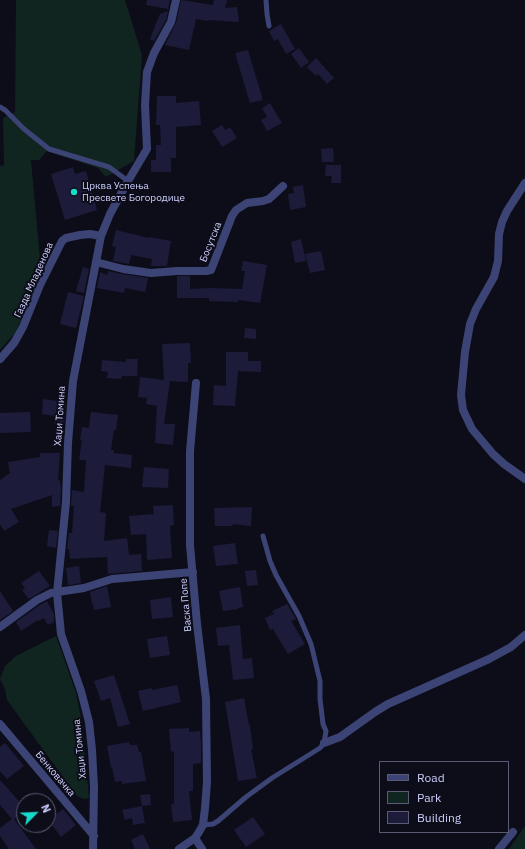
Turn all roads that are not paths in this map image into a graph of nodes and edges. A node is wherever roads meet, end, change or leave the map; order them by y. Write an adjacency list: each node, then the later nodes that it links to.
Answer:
1 (176, 0): 5 (street, Хаџи Томина)
2 (266, 0): 3 (lane)
3 (269, 26)
4 (0, 107): 5 (lane)
5 (128, 181): 8 (street, Хаџи Томина)
6 (525, 183): 12 (street)
7 (283, 186): 9 (street, Босутска)
8 (101, 236): 9 (street, Хаџи Томина); 10 (street, Газда Младенова)
9 (96, 262): 15 (street, Хаџи Томина)
10 (0, 359)
11 (196, 383): 14 (street, Васка Попе)
12 (525, 479)
13 (263, 536): 19 (lane)
14 (193, 572): 15 (street); 20 (street, Васка Попе)
15 (57, 593): 16 (street); 22 (street, Хаџи Томина)
16 (0, 627)
17 (525, 635): 19 (street)
18 (0, 724): 22 (street, Бенковачка)
19 (324, 743): 20 (lane)
20 (203, 824): 23 (street, Васка Попе)
21 (513, 832): 27 (street)
22 (94, 836): 24 (street, Хаџи Томина)
23 (195, 838): 25 (street, Васка Попе); 26 (street)
24 (93, 849)
25 (179, 849)
26 (202, 849)
27 (499, 849)

